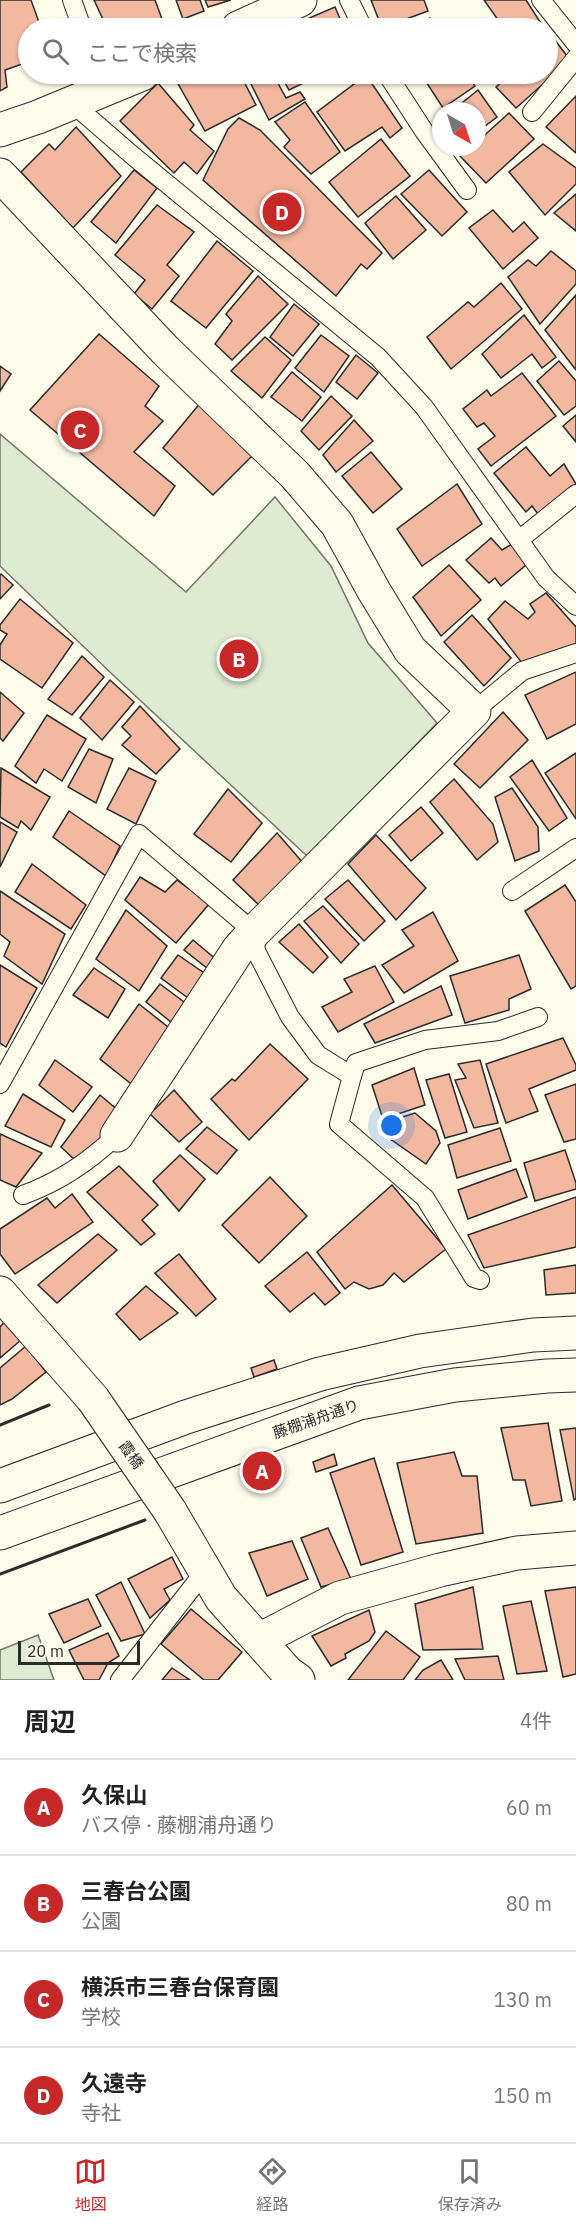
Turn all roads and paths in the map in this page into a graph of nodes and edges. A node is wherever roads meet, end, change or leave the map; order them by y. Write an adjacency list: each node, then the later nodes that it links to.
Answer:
1 (72, 0): 5 (lane)
2 (300, 0): 6 (street)
3 (349, 0): 7 (lane)
4 (541, 0): 8 (lane)
5 (78, 18)
6 (260, 18)
7 (358, 18)
8 (555, 18)
9 (558, 21): 10 (lane)
10 (576, 44)
11 (576, 58): 12 (lane)
12 (558, 80)
13 (98, 84): 16 (street)
14 (393, 84): 20 (lane)
15 (555, 84): 17 (lane)
16 (72, 103): 18 (street); 22 (lane)
17 (532, 112)
18 (0, 130)
19 (0, 175): 25 (street)
20 (467, 190)
21 (576, 494): 22 (lane)
22 (519, 540): 23 (lane)
23 (576, 606)
24 (576, 653): 25 (lane)
25 (474, 711): 28 (street)
26 (576, 848): 27 (lane)
27 (512, 891)
28 (254, 932): 30 (lane); 31 (lane); 32 (street)
29 (538, 1017): 30 (lane)
30 (352, 1076): 34 (lane)
31 (0, 1083)
32 (117, 1135): 33 (lane)
33 (23, 1195)
34 (480, 1280)
35 (0, 1293): 41 (street, 霞橋, bridge)
36 (576, 1333): 38 (street)
37 (576, 1375): 39 (street, 藤棚浦舟通り)
38 (0, 1486)
39 (0, 1533)
40 (576, 1548): 42 (street)
41 (205, 1571): 42 (street, 霞橋); 43 (lane)
42 (259, 1640): 44 (street, 霞橋)
43 (120, 1680)
44 (298, 1680)

